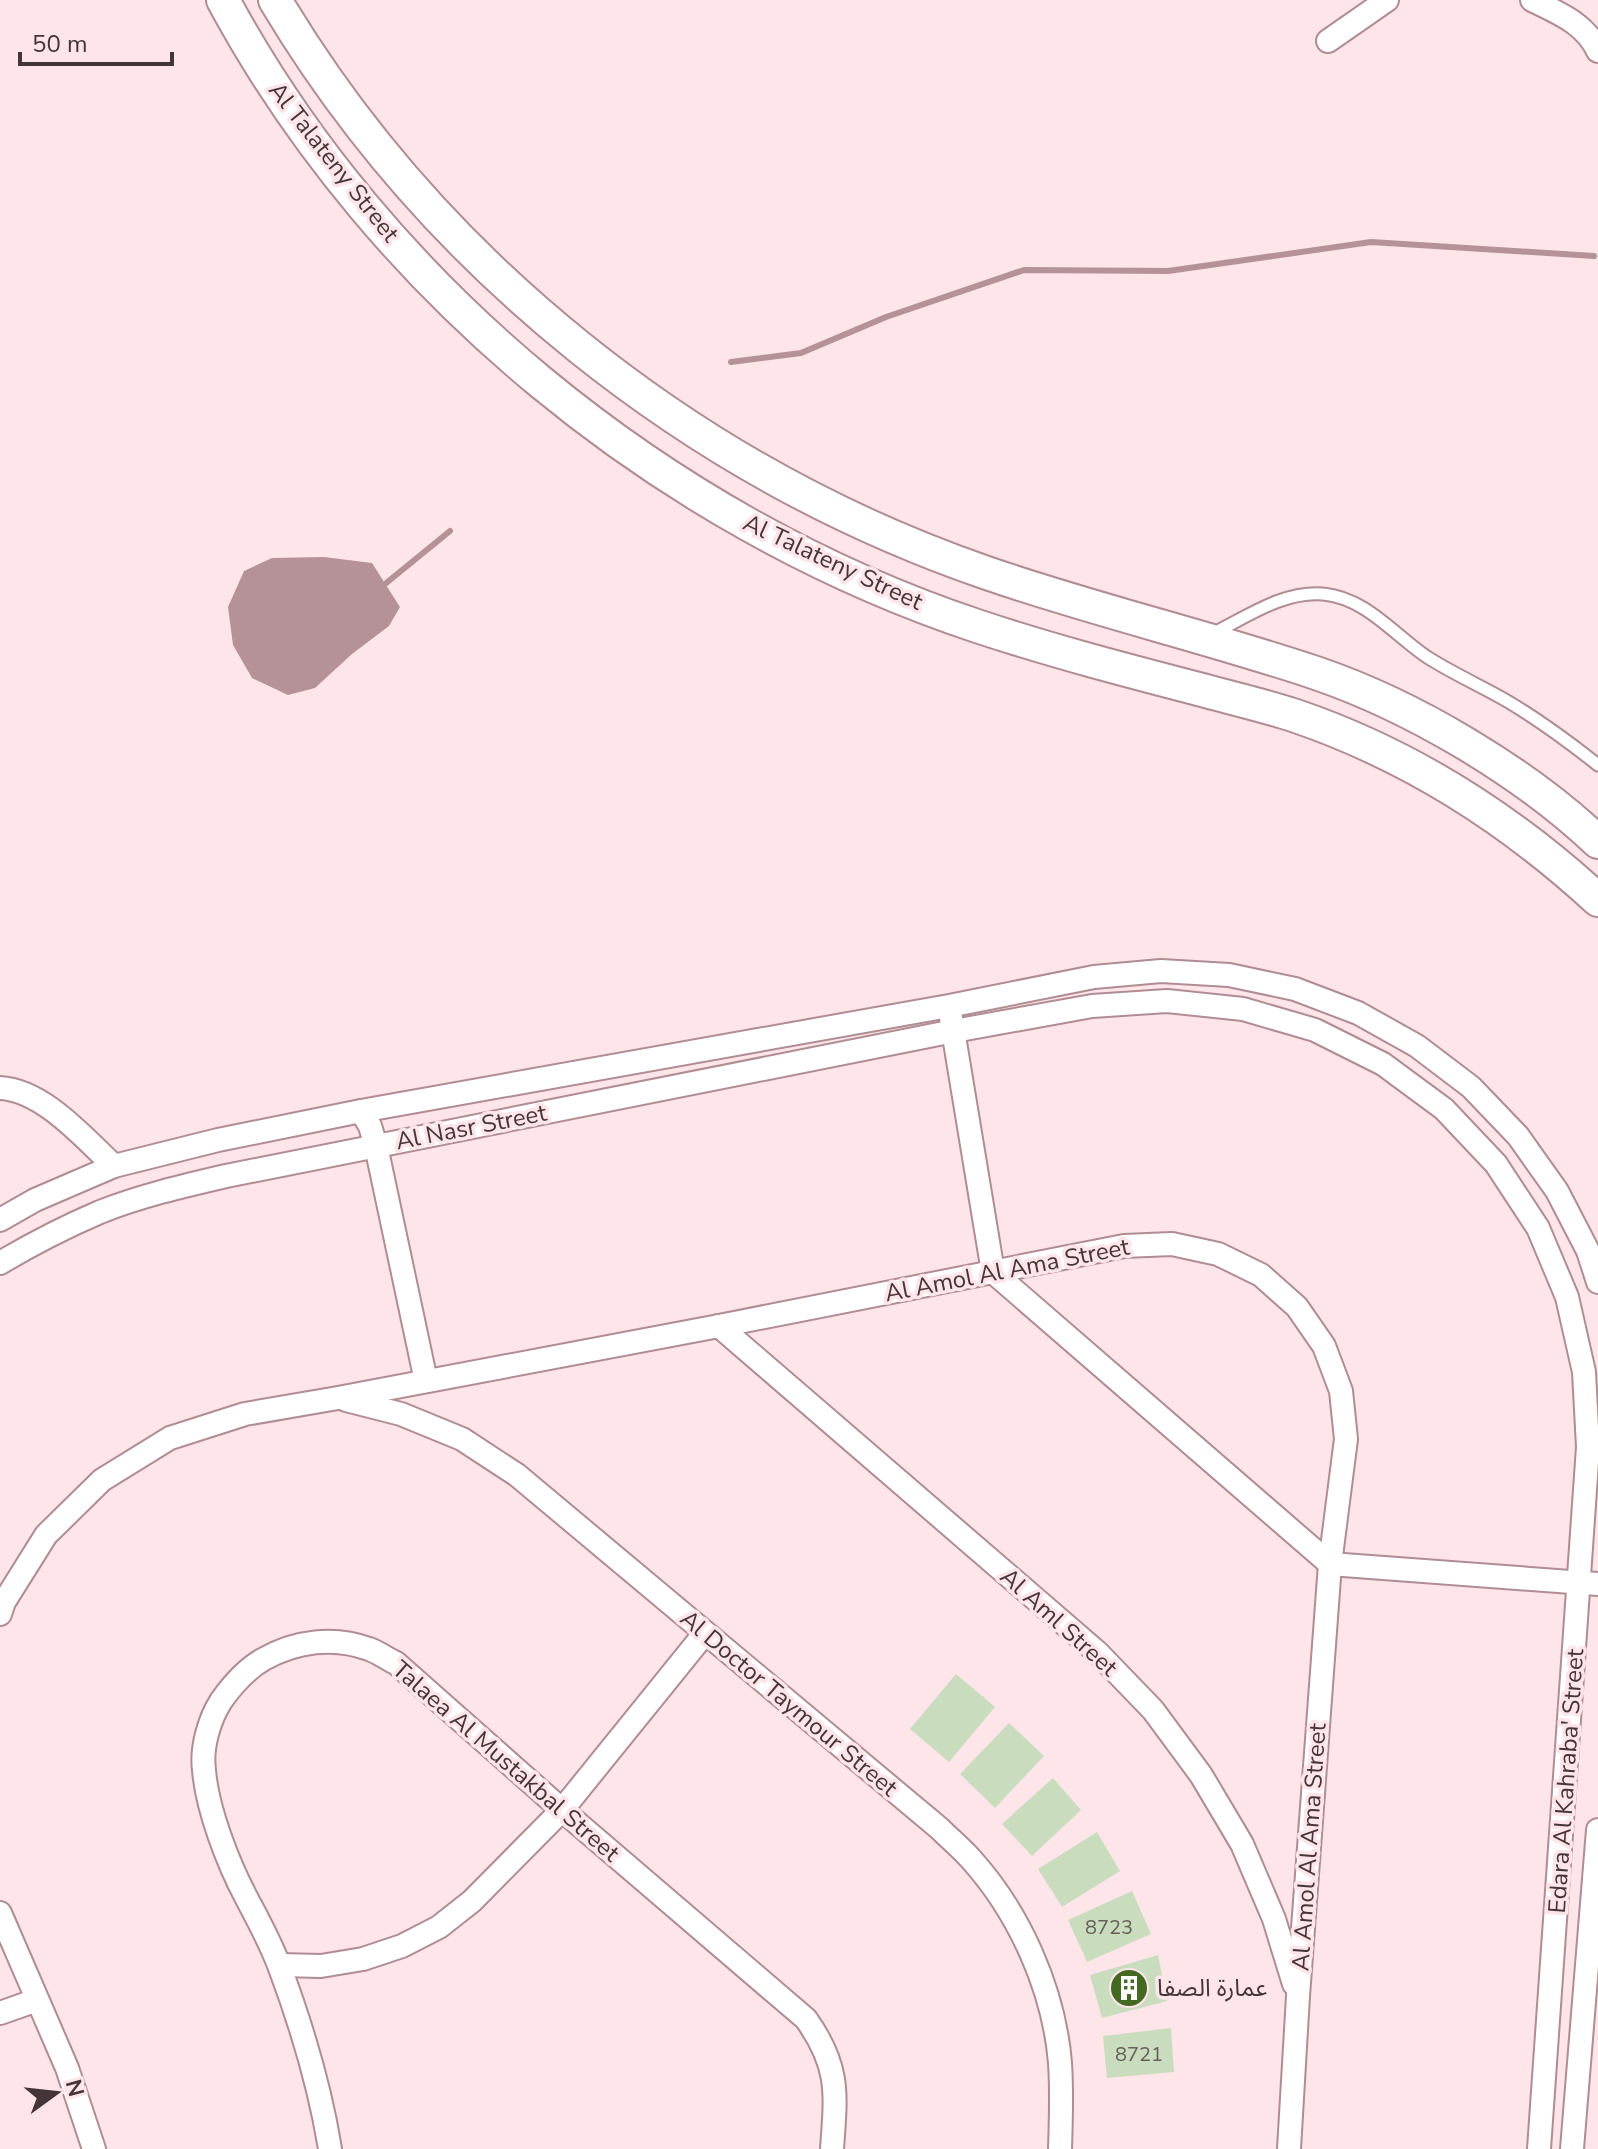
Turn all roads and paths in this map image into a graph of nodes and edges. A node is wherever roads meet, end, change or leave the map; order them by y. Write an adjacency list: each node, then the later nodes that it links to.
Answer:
1 (223, 0): 10 (main road, Al Talateny Street)
2 (275, 0): 7 (main road, Al Talateny Street)
3 (1387, 0): 5 (street)
4 (1532, 0): 6 (street)
5 (1328, 41)
6 (1598, 51)
7 (1202, 639): 8 (lane); 9 (main road, Al Talateny Street)
8 (1598, 765)
9 (1598, 842)
10 (1598, 900)
11 (949, 1006): 12 (street); 14 (street, Al Nasr Street); 20 (street)
12 (954, 1031): 15 (street, Al Nasr Street); 19 (street); 25 (street, Edara Al Kahraba' Street)
13 (0, 1088): 16 (street)
14 (361, 1111): 15 (street); 16 (street, Al Nasr Street)
15 (376, 1146): 18 (street, Al Nasr Street); 22 (street)
16 (114, 1166): 17 (street, Al Nasr Street)
17 (0, 1220)
18 (0, 1263)
19 (993, 1272): 21 (street, Al Amol Al Ama Street); 24 (street); 24 (street, Al Amol Al Ama Street)
20 (1598, 1282)
21 (719, 1326): 22 (street, Al Amol Al Ama Street); 32 (street, Al Aml Street)
22 (426, 1381): 23 (street, Al Amol Al Ama Street)
23 (338, 1398): 26 (street, Al Amol Al Ama Street); 27 (street, Al Doctor Taymour Street)
24 (1330, 1564): 25 (street); 32 (street, Al Amol Al Ama Street)
25 (1589, 1584): 40 (street, Edara Al Kahraba' Street)
26 (0, 1614)
27 (705, 1633): 28 (street); 38 (street, Al Doctor Taymour Street)
28 (562, 1810): 31 (street); 31 (street, Talaea Al Mustakbal Street); 37 (street, Talaea Al Mustakbal Street)
29 (1598, 1830): 41 (street, Edara Al Kahraba' Street)
30 (0, 1913): 33 (street)
31 (280, 1965): 36 (street, Talaea Al Mustakbal Street)
32 (1298, 1996): 39 (street, Al Amol Al Ama Street)
33 (37, 2000): 34 (street); 35 (street)
34 (0, 2013)
35 (94, 2149)
36 (330, 2149)
37 (832, 2149)
38 (1060, 2149)
39 (1289, 2149)
40 (1539, 2149)
41 (1572, 2149)

